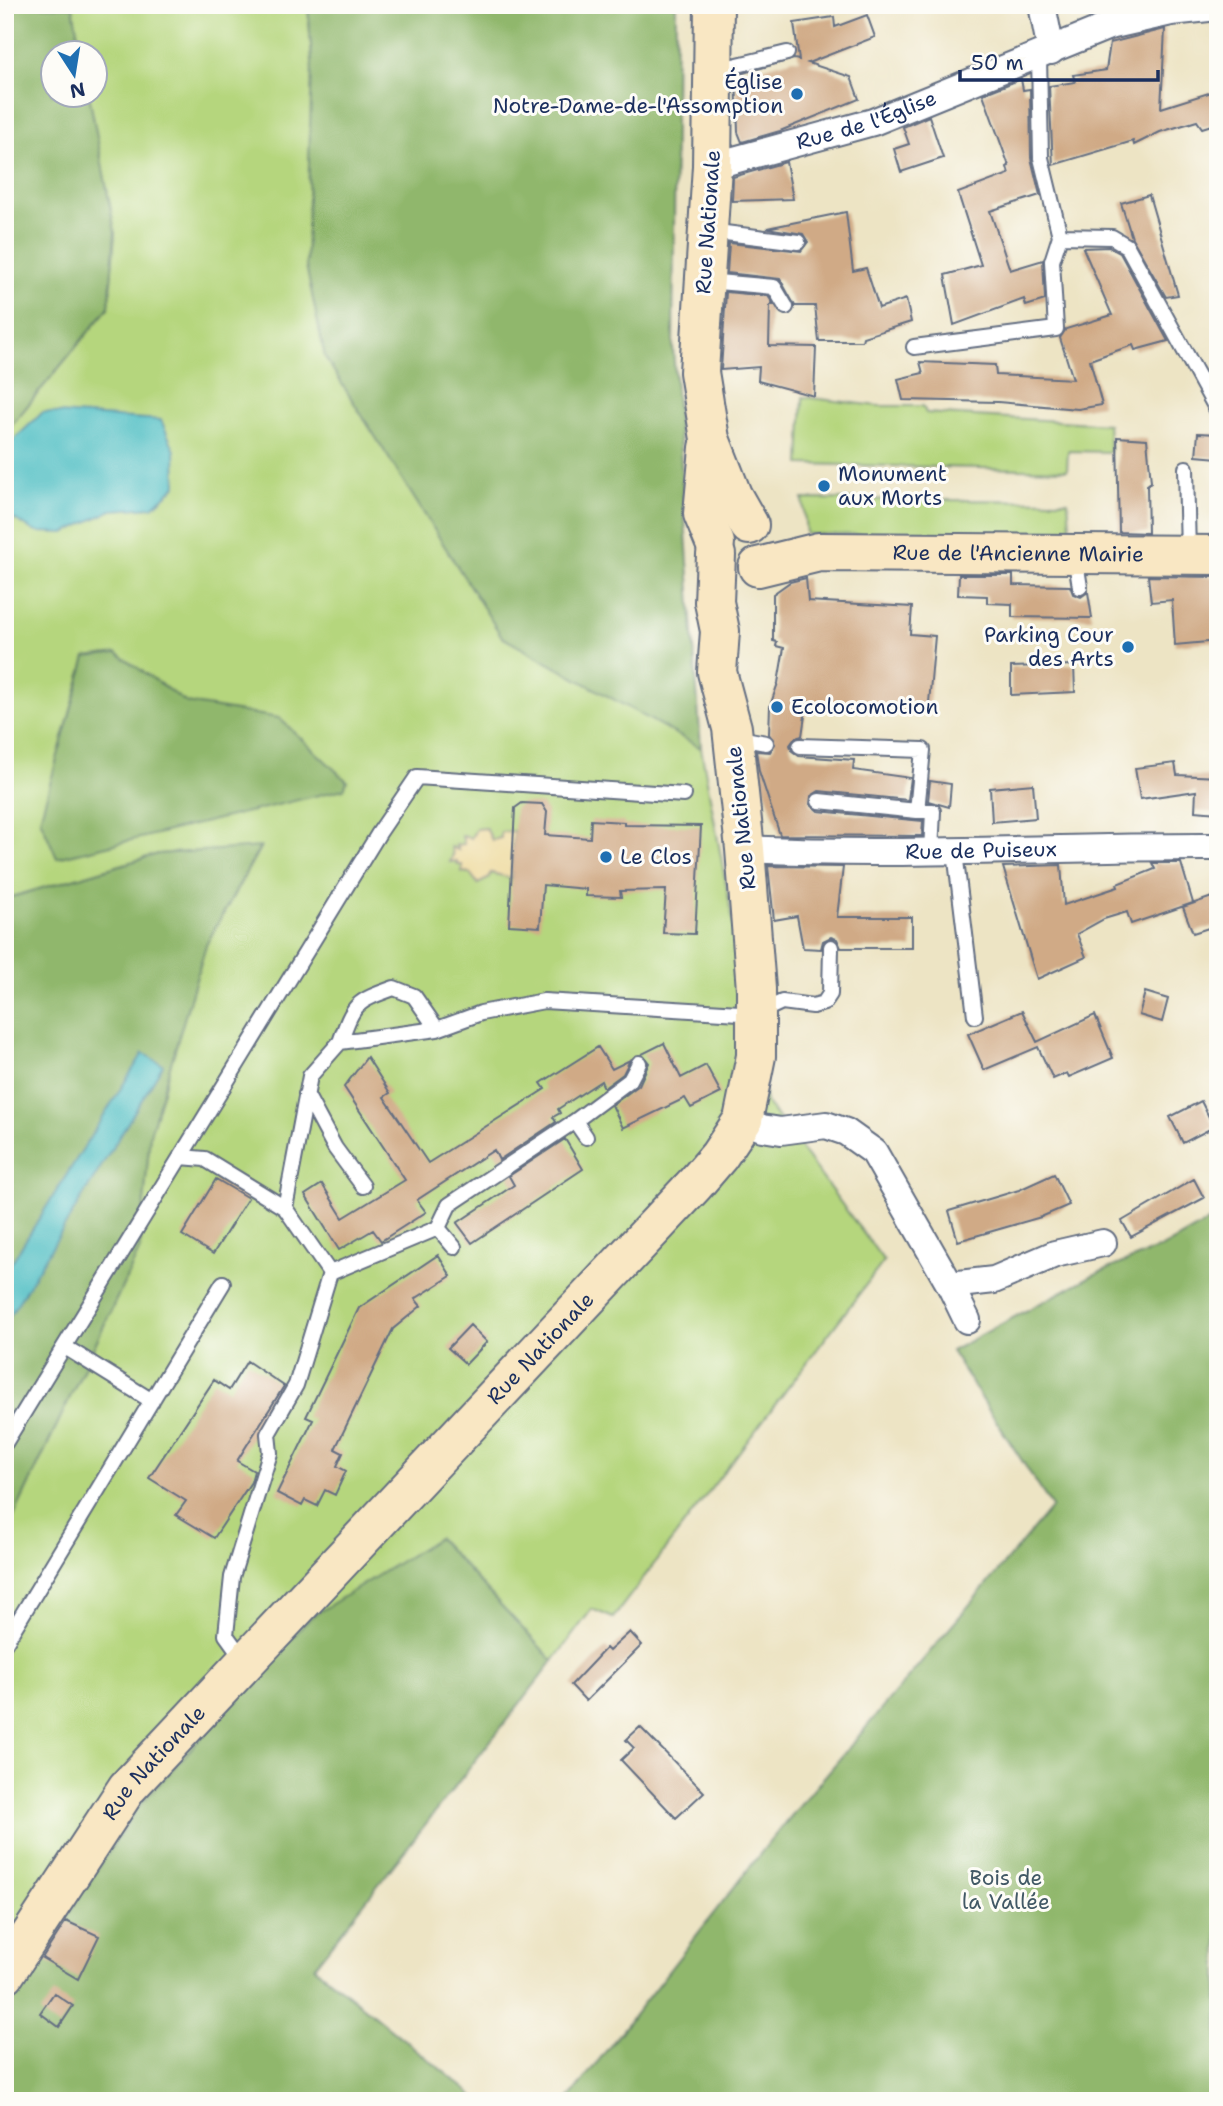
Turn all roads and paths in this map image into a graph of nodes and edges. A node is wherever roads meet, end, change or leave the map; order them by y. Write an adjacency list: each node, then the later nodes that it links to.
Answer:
1 (714, 5): 6 (street, Rue Nationale)
2 (1042, 5): 5 (street)
3 (1218, 7): 5 (street, Rue de l'Église)
4 (787, 53): 6 (lane)
5 (1045, 54): 7 (street, Rue de l'Église); 9 (lane)
6 (716, 70): 7 (street, Rue Nationale)
7 (712, 166): 8 (street, Rue Nationale)
8 (707, 231): 10 (lane); 11 (street, Rue Nationale)
9 (1060, 236): 13 (lane); 14 (lane)
10 (798, 242)
11 (704, 281): 12 (lane); 15 (street, Rue Nationale)
12 (786, 307)
13 (914, 347)
14 (1218, 412)
15 (709, 439): 17 (street, Rue Nationale); 18 (street, Rue Nationale)
16 (1186, 468): 20 (lane)
17 (752, 527): 18 (street); 19 (street, Rue de l'Ancienne Mairie); 21 (street)
18 (715, 549): 21 (street); 22 (street, Rue Nationale)
19 (819, 552): 20 (street, Rue de l'Ancienne Mairie); 21 (street, Rue de l'Ancienne Mairie)
20 (1203, 555)
21 (754, 570): 22 (street, Rue Nationale)
22 (720, 631): 28 (street, Rue Nationale)
23 (800, 746): 26 (lane)
24 (684, 795): 40 (lane)
25 (819, 801): 26 (lane)
26 (917, 811): 29 (lane)
27 (1218, 848): 29 (street, Rue de Puiseux)
28 (745, 849): 29 (street, Rue de Puiseux); 31 (street, Rue Nationale)
29 (943, 852): 32 (lane)
30 (831, 947): 31 (lane)
31 (756, 1014): 33 (lane); 37 (street, Rue Nationale)
32 (975, 1016)
33 (437, 1029): 34 (lane); 34 (lane)
34 (340, 1042): 36 (lane)
35 (639, 1063): 38 (lane)
36 (306, 1094): 41 (lane); 42 (lane)
37 (743, 1120): 48 (street); 54 (street, Rue Nationale)
38 (575, 1121): 39 (lane); 43 (lane)
39 (586, 1137)
40 (181, 1157): 42 (lane); 50 (lane)
41 (363, 1186)
42 (285, 1208): 46 (lane)
43 (438, 1227): 45 (lane); 46 (lane)
44 (1103, 1243): 48 (street)
45 (454, 1247)
46 (330, 1273): 54 (lane)
47 (223, 1283): 51 (lane)
48 (950, 1285): 49 (street)
49 (967, 1320)
50 (65, 1346): 51 (lane); 52 (lane)
51 (152, 1401): 53 (lane)
52 (5, 1443)
53 (5, 1643)
54 (245, 1661): 55 (street, Rue Nationale)
55 (13, 1963)

